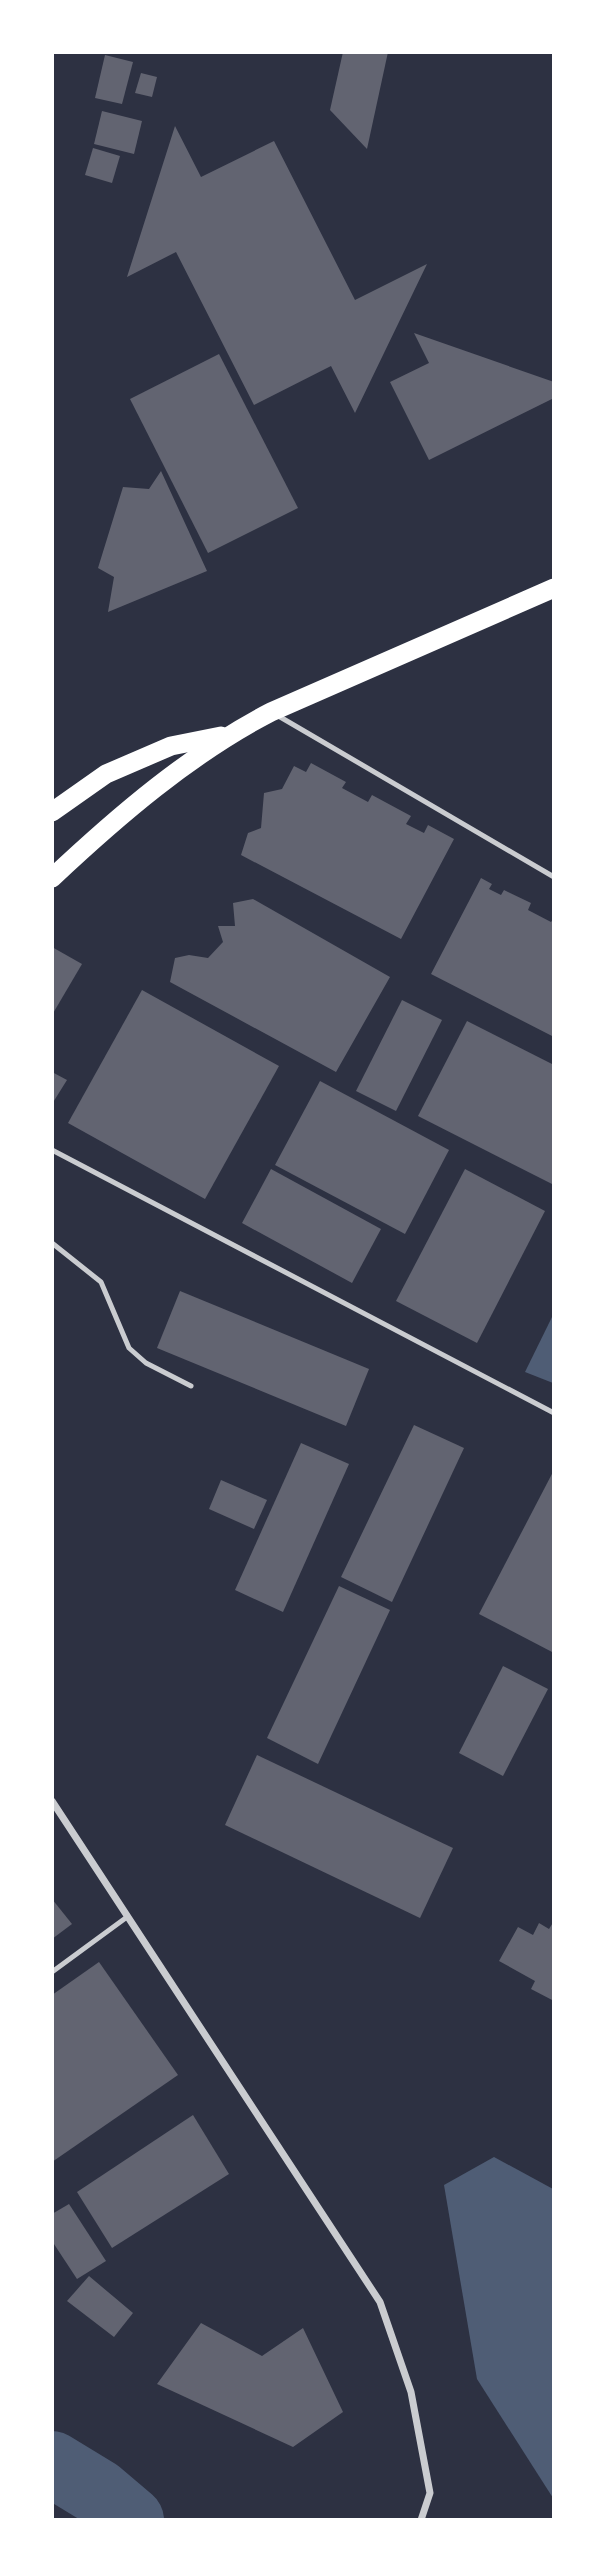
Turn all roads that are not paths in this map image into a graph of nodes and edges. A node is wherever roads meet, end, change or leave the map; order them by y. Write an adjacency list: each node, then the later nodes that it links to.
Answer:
1 (554, 588): 2 (highway)
2 (271, 712): 3 (highway); 5 (lane)
3 (226, 736): 4 (highway); 6 (highway)
4 (52, 812)
5 (554, 877)
6 (52, 878)
7 (52, 1150): 10 (lane)
8 (52, 1243): 9 (lane)
9 (191, 1386)
10 (554, 1413)
11 (52, 1801): 12 (street)
12 (127, 1917): 13 (lane); 14 (street)
13 (52, 1972)
14 (421, 2519)

